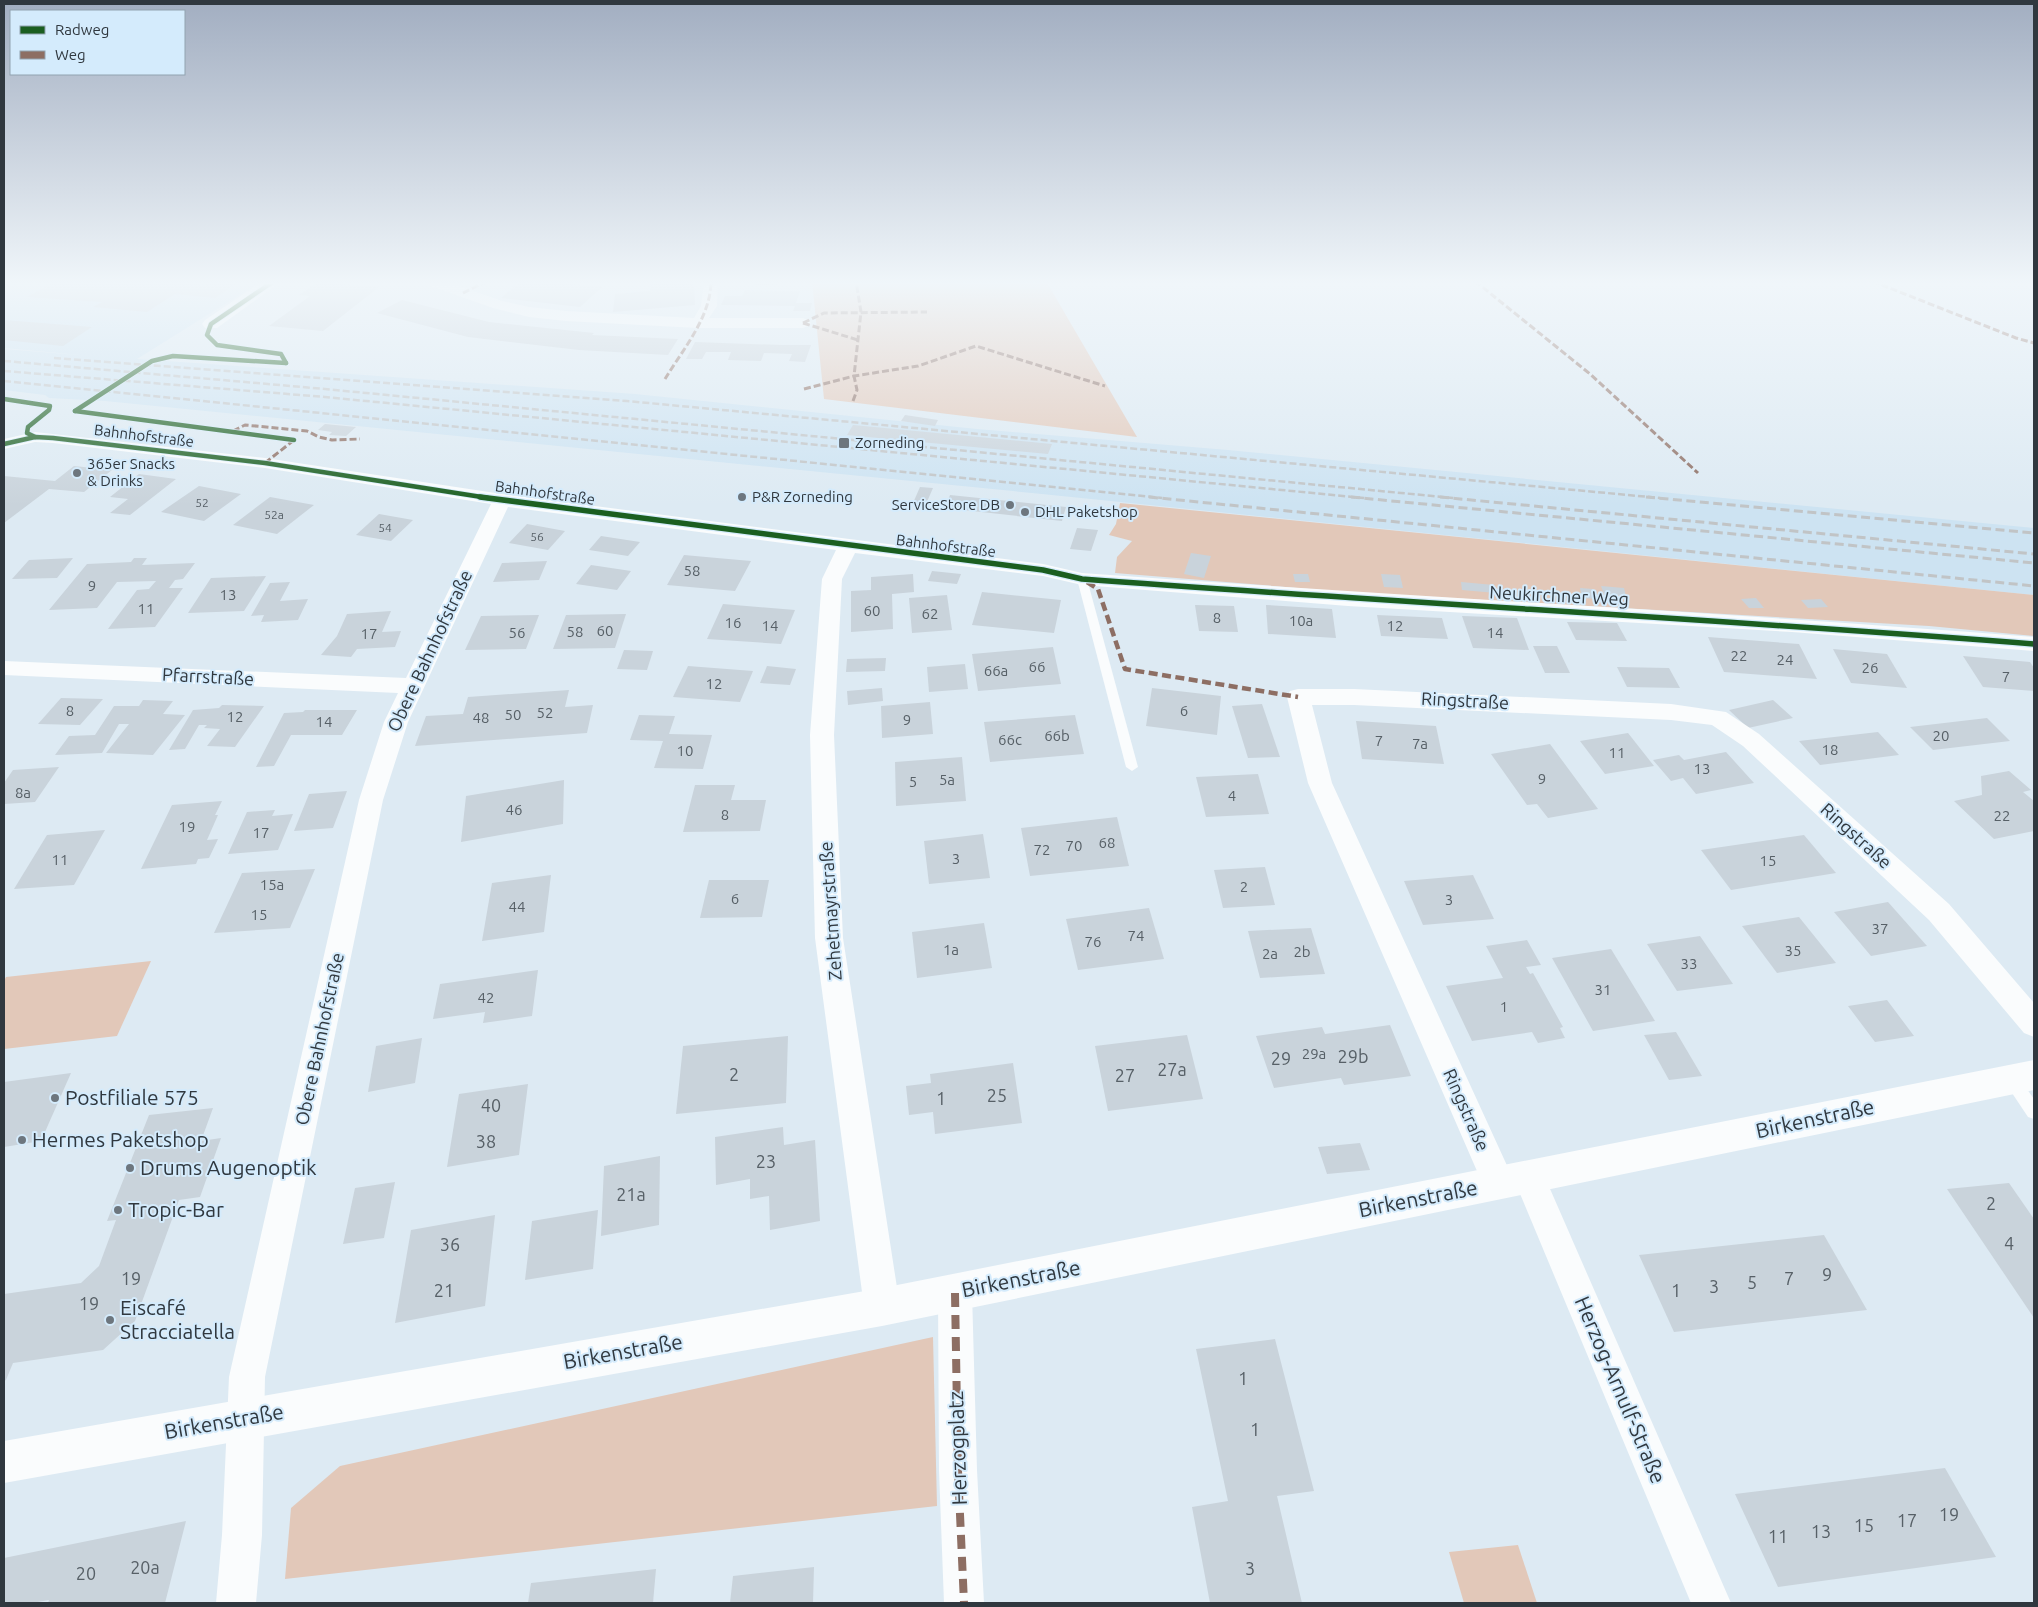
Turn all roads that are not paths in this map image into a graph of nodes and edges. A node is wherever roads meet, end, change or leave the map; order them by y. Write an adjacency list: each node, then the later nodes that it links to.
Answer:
1 (4, 444): 2 (street, Bahnhofstraße)
2 (502, 500): 3 (street, Bahnhofstraße); 7 (street, Obere Bahnhofstraße)
3 (848, 546): 4 (street, Bahnhofstraße); 14 (street, Zehetmayrstraße)
4 (1082, 579): 5 (street, Neukirchner Weg); 8 (lane)
5 (2034, 644)
6 (4, 668): 7 (street, Pfarrstraße)
7 (412, 686): 15 (street, Obere Bahnhofstraße)
8 (1132, 767)
9 (2034, 1024): 12 (street, Ringstraße)
10 (2023, 1077): 11 (lane); 12 (street, Birkenstraße)
11 (2034, 1112)
12 (1514, 1180): 13 (street, Birkenstraße); 19 (street, Herzog-Arnulf-Straße)
13 (955, 1293): 14 (street, Birkenstraße); 18 (street, Herzogplatz)
14 (882, 1307): 15 (street, Birkenstraße)
15 (245, 1418): 16 (street, Birkenstraße); 17 (street, Obere Bahnhofstraße)
16 (4, 1462)
17 (236, 1603)
18 (964, 1603)
19 (1711, 1603)

